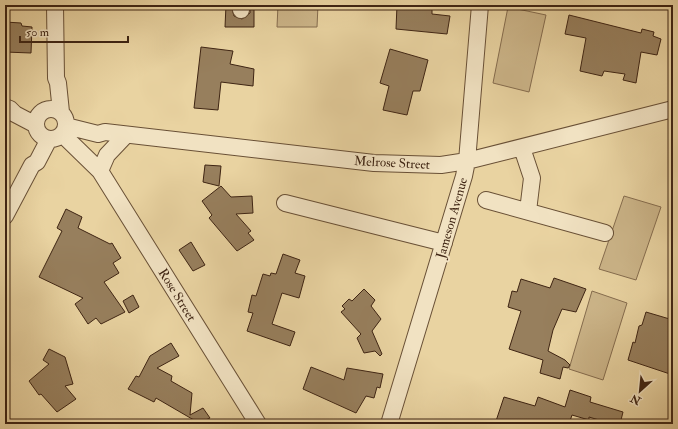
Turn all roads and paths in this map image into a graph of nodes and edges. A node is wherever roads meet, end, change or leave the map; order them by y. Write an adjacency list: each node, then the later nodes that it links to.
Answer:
1 (55, 5): 5 (street)
2 (480, 5): 8 (street, Jameson Avenue)
3 (8, 108): 5 (street, Melrose Street)
4 (673, 108): 7 (street, Melrose Street)
5 (53, 124): 6 (street, Melrose Street); 9 (street, Rose Street); 13 (street)
6 (126, 135): 8 (street, Melrose Street); 9 (street)
7 (522, 148): 8 (street, Melrose Street); 12 (street)
8 (468, 162): 15 (street, Jameson Avenue)
9 (98, 169): 16 (street, Rose Street)
10 (486, 200): 12 (street)
11 (286, 203): 15 (street)
12 (528, 211): 14 (street)
13 (5, 216)
14 (605, 233)
15 (444, 243): 17 (street, Jameson Avenue)
16 (258, 424)
17 (389, 424)

